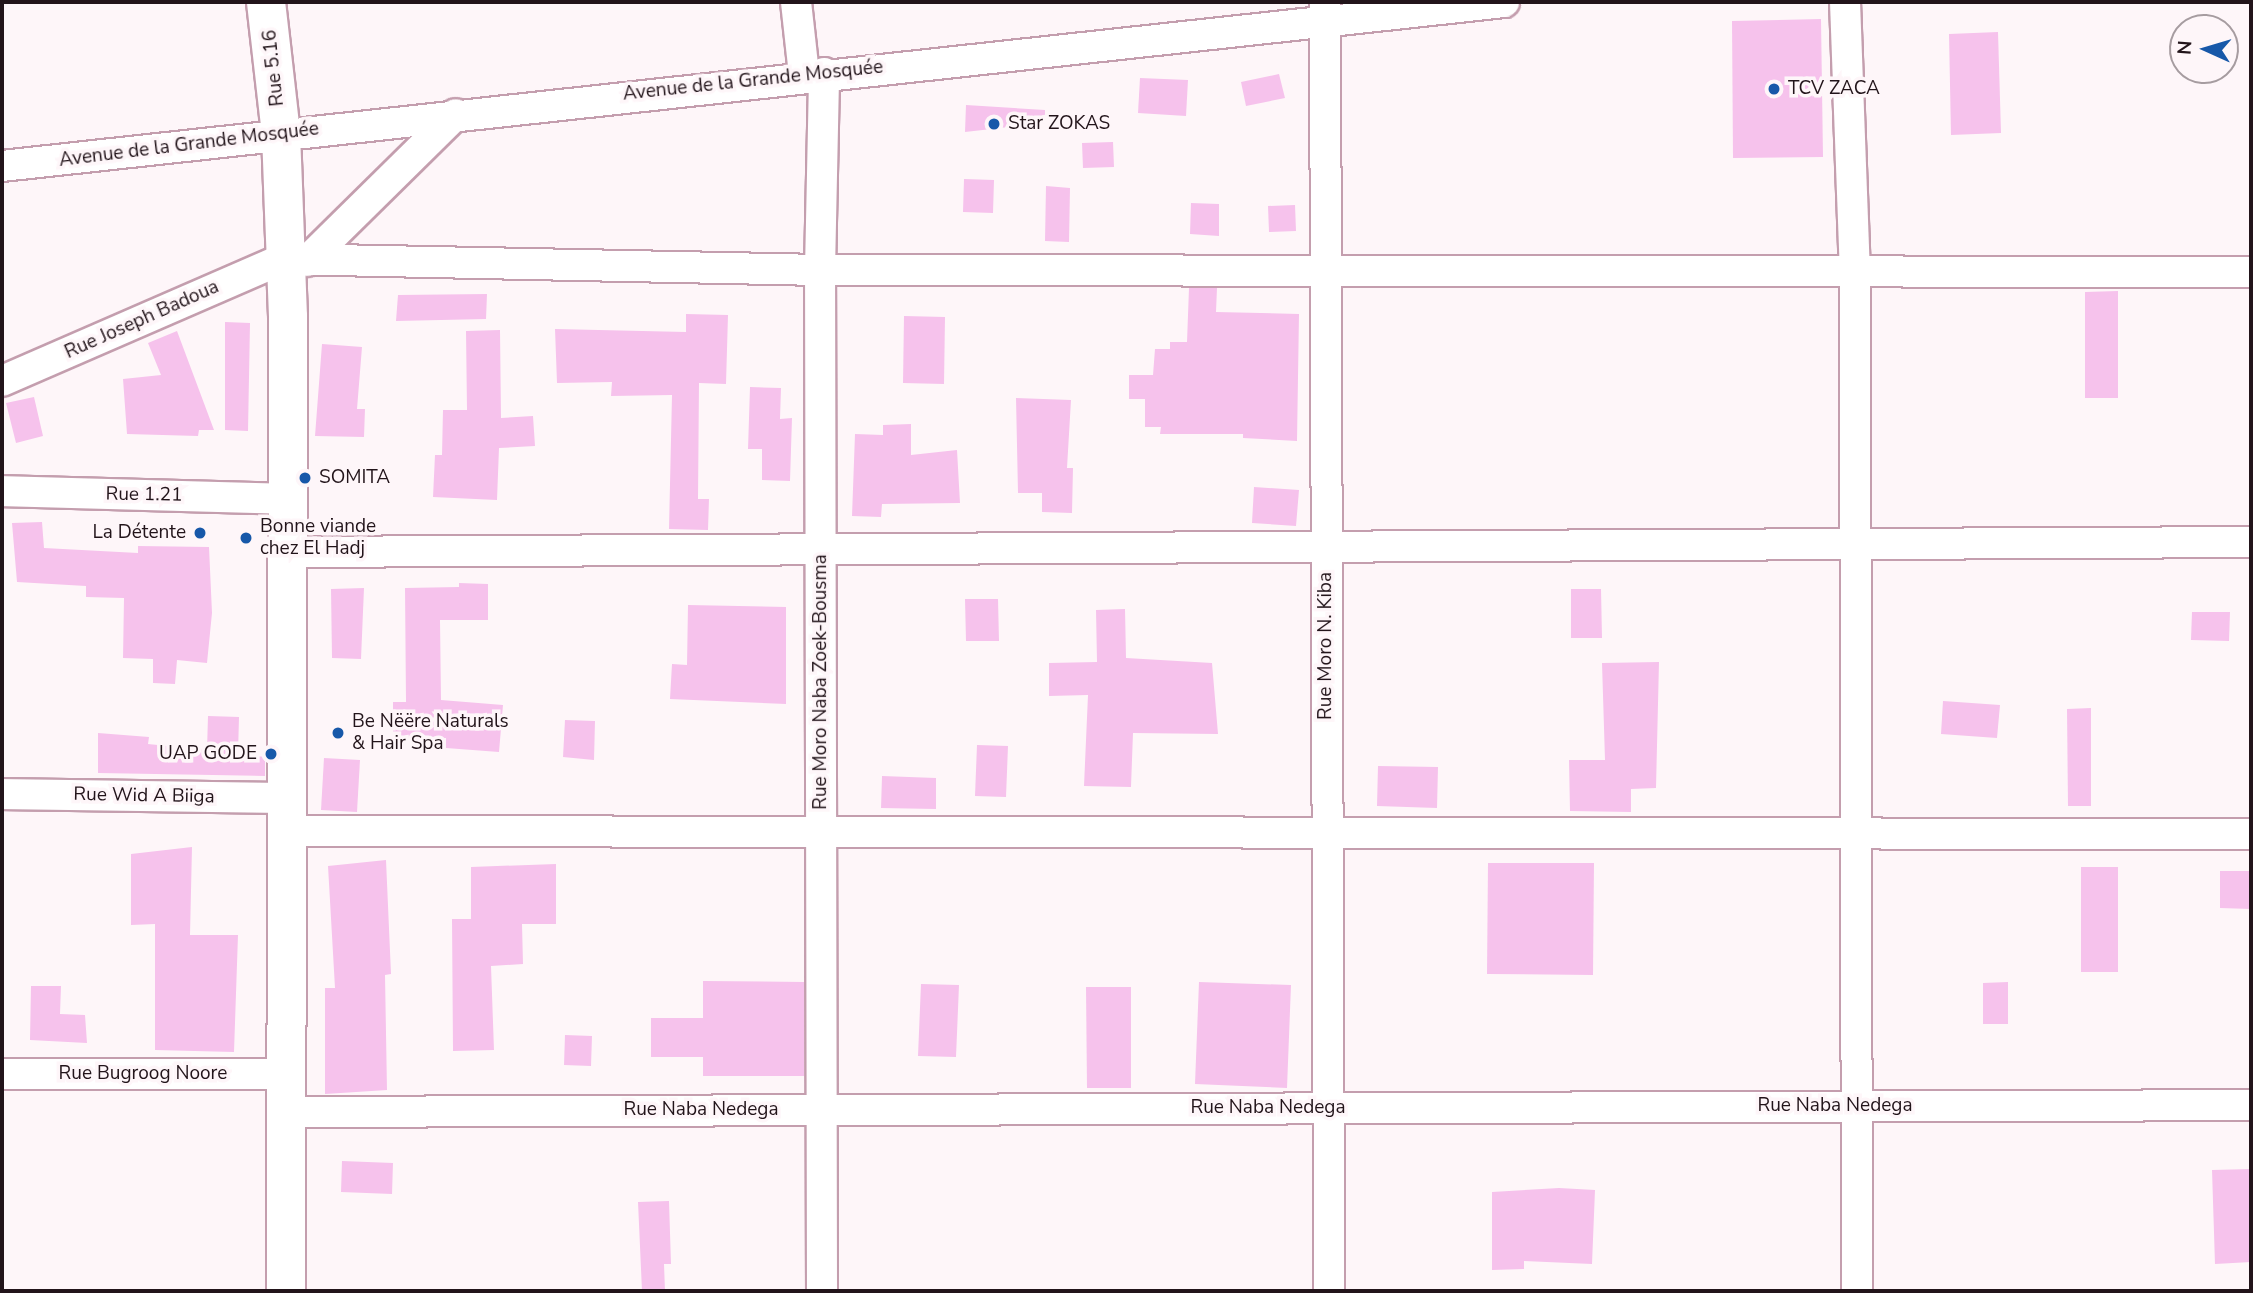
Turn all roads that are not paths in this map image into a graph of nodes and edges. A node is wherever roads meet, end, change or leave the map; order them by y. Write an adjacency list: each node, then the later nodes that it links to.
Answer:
1 (266, 2): 8 (main road, Rue 5.16)
2 (796, 2): 6 (street, Rue Moro Naba Zoek-Bousma)
3 (1504, 2): 5 (street, Avenue de la Grande Mosquée)
4 (1845, 2): 12 (street)
5 (1326, 11): 6 (street, Avenue de la Grande Mosquée); 14 (street, Rue Moro N. Kiba)
6 (814, 74): 7 (street, Avenue de la Grande Mosquée); 11 (street, Rue Moro Naba Zoek-Bousma)
7 (456, 114): 8 (street, Avenue de la Grande Mosquée); 10 (street)
8 (281, 134): 9 (street, Avenue de la Grande Mosquée); 10 (main road, Rue 5.16)
9 (2, 166)
10 (295, 260): 11 (street); 15 (street, Rue Joseph Badoua); 17 (main road, Rue 5.16)
11 (820, 270): 14 (street); 21 (street, Rue Moro Naba Zoek-Bousma)
12 (1855, 271): 13 (street); 14 (street); 19 (street)
13 (2251, 272)
14 (1329, 273): 20 (street, Rue Moro N. Kiba)
15 (2, 381)
16 (2, 491): 17 (street, Rue 1.21)
17 (286, 499): 22 (main road, Rue 5.16)
18 (2251, 542): 19 (street)
19 (1855, 545): 20 (street); 26 (street)
20 (1325, 548): 21 (street); 28 (street, Rue Moro N. Kiba)
21 (821, 551): 22 (street); 25 (street, Rue Moro Naba Zoek-Bousma)
22 (287, 552): 24 (main road, Rue 5.16)
23 (2, 793): 24 (street, Rue Wid A Biiga)
24 (286, 815): 25 (street, Rue Wid A Biiga); 30 (main road, Rue 5.16)
25 (821, 832): 28 (street, Rue Wid A Biiga); 34 (street, Rue Moro Naba Zoek-Bousma)
26 (1856, 834): 27 (street, Rue Wid A Biiga); 28 (street, Rue Wid A Biiga); 32 (street)
27 (2251, 834)
28 (1326, 835): 33 (street, Rue Moro N. Kiba)
29 (2, 1074): 30 (street, Rue Bugroog Noore)
30 (284, 1074): 35 (main road, Rue 5.16)
31 (2251, 1105): 32 (street, Rue Naba Nedega)
32 (1856, 1106): 33 (street, Rue Naba Nedega); 39 (street)
33 (1328, 1108): 34 (street, Rue Naba Nedega); 38 (street, Rue Moro N. Kiba)
34 (822, 1109): 35 (street, Rue Naba Nedega); 37 (street, Rue Moro Naba Zoek-Bousma)
35 (284, 1112): 36 (main road, Rue 5.16)
36 (286, 1291)
37 (822, 1291)
38 (1329, 1291)
39 (1857, 1291)

